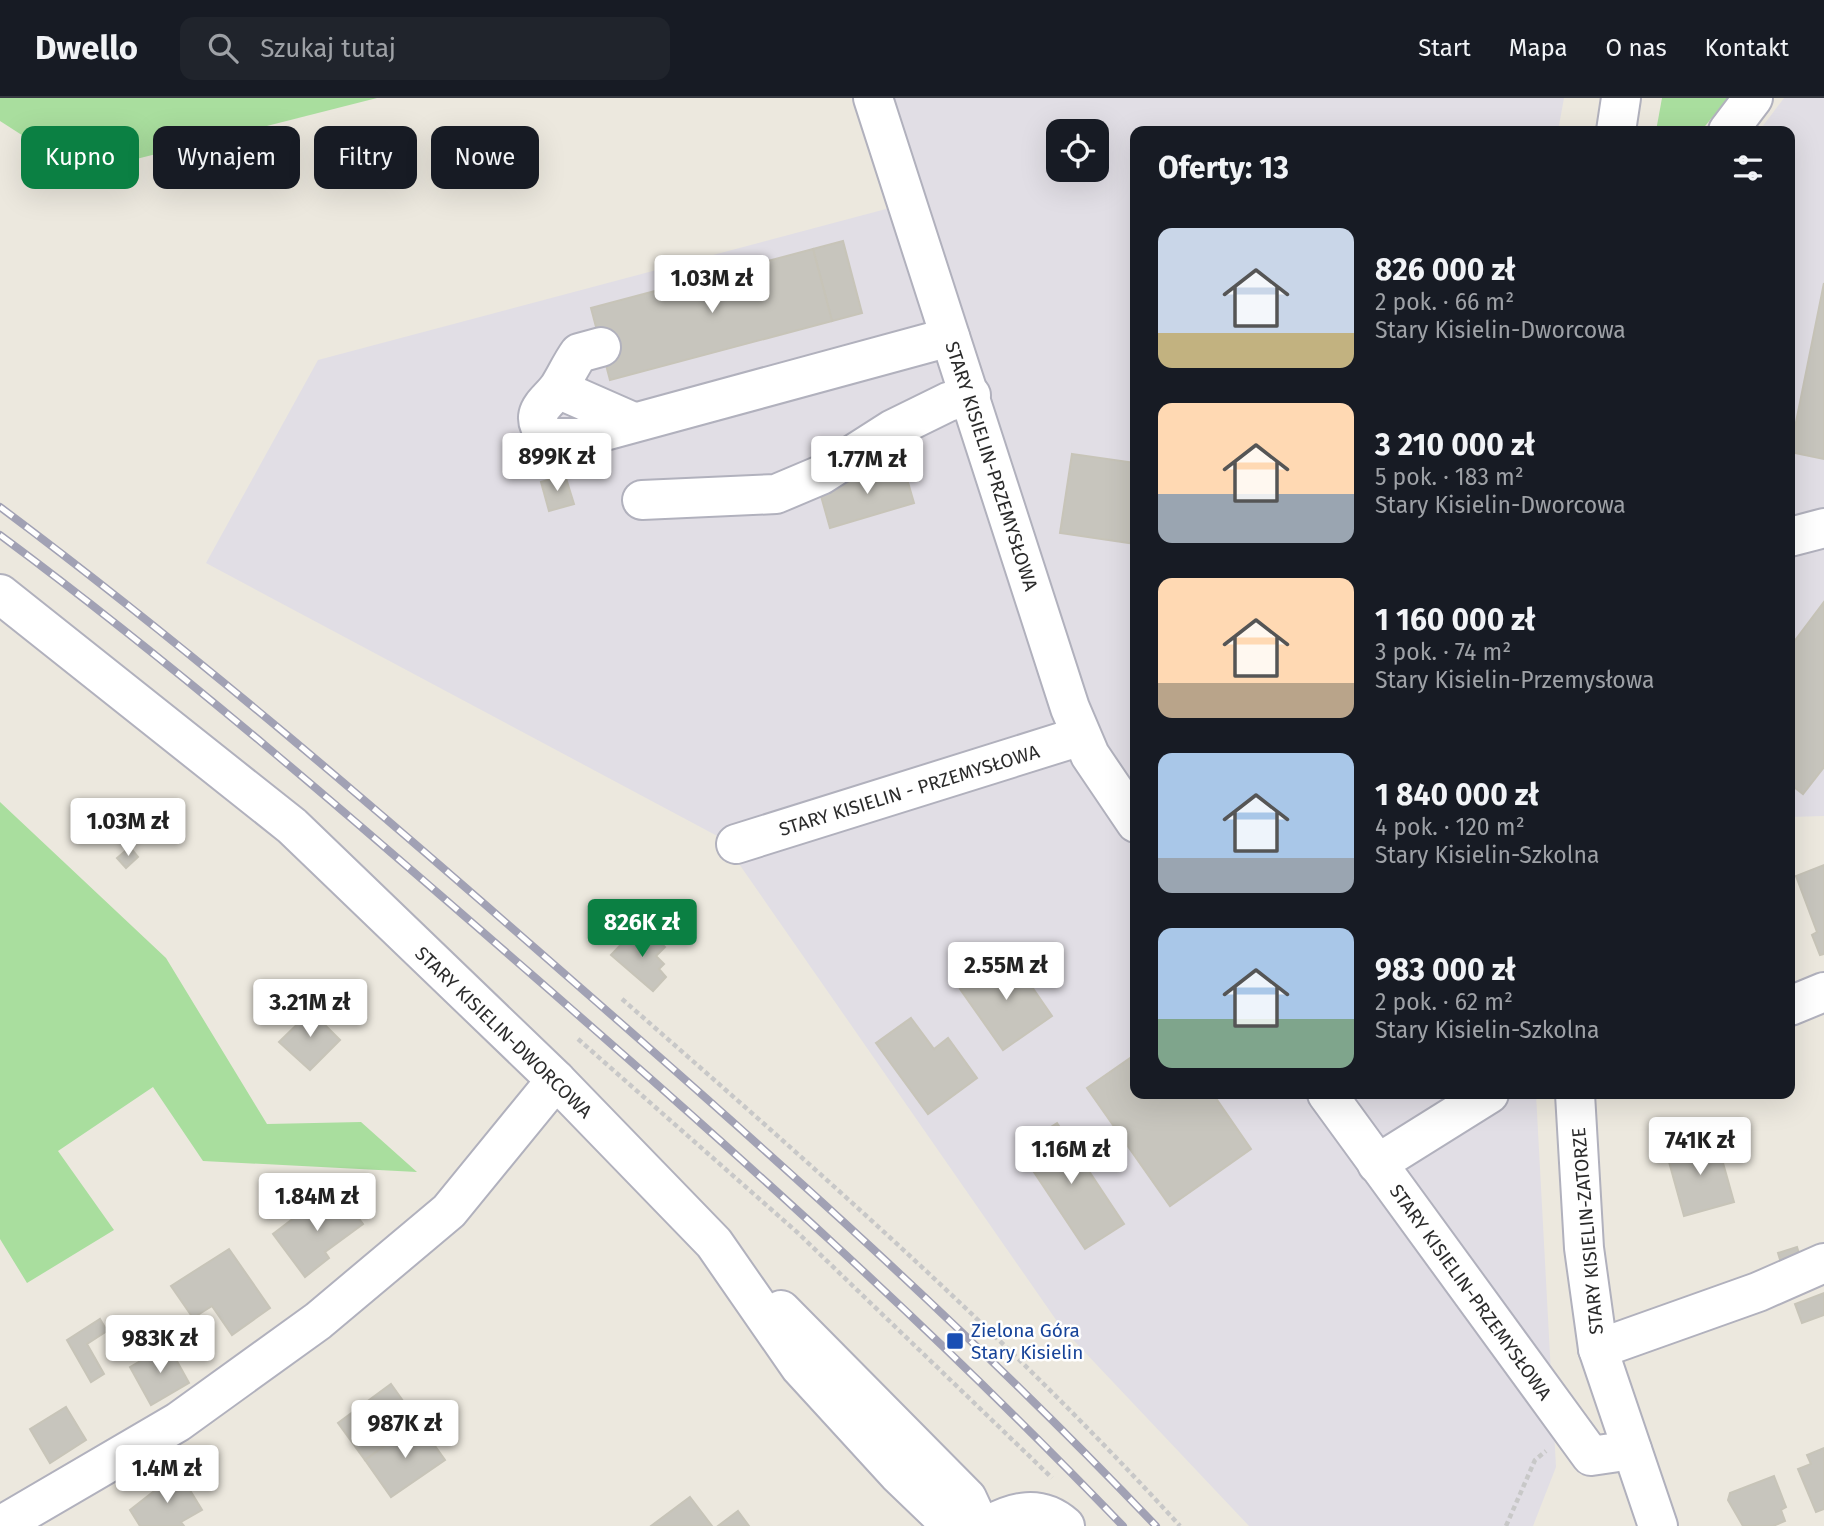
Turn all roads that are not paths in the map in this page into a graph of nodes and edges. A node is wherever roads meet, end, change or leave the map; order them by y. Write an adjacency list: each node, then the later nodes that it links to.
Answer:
1 (873, 98): 6 (street, STARY KISIELIN-PRZEMYSŁOWA)
2 (1621, 98): 4 (street)
3 (1753, 98): 5 (street)
4 (1617, 126)
5 (1732, 126)
6 (950, 337): 7 (street); 8 (street, STARY KISIELIN-PRZEMYSŁOWA)
7 (601, 347)
8 (971, 396): 9 (street); 13 (street, STARY KISIELIN-PRZEMYSŁOWA)
9 (642, 499)
10 (1824, 528): 11 (street)
11 (1795, 536)
12 (0, 594): 18 (street, STARY KISIELIN-DWORCOWA)
13 (1081, 736): 14 (street, STARY KISIELIN-PRZEMYSŁOWA); 15 (street, STARY KISIELIN - PRZEMYSŁOWA)
14 (1130, 813)
15 (736, 844)
16 (1824, 992): 17 (street)
17 (1795, 1004)
18 (556, 1080): 23 (street, STARY KISIELIN-DWORCOWA); 27 (street)
19 (1331, 1099): 22 (street, STARY KISIELIN-PRZEMYSŁOWA)
20 (1481, 1099): 22 (street)
21 (1575, 1099): 25 (street, STARY KISIELIN-ZATORZE)
22 (1377, 1164): 26 (street, STARY KISIELIN-PRZEMYSŁOWA)
23 (714, 1243): 28 (street, STARY KISIELIN-DWORCOWA); 29 (street)
24 (1824, 1263): 25 (street)
25 (1598, 1349): 26 (street, STARY KISIELIN-ZATORZE)
26 (1632, 1450): 32 (street, STARY KISIELIN-ZATORZE)
27 (0, 1525)
28 (952, 1526)
29 (980, 1526)
30 (987, 1526): 31 (street)
31 (1065, 1526)
32 (1658, 1526)

